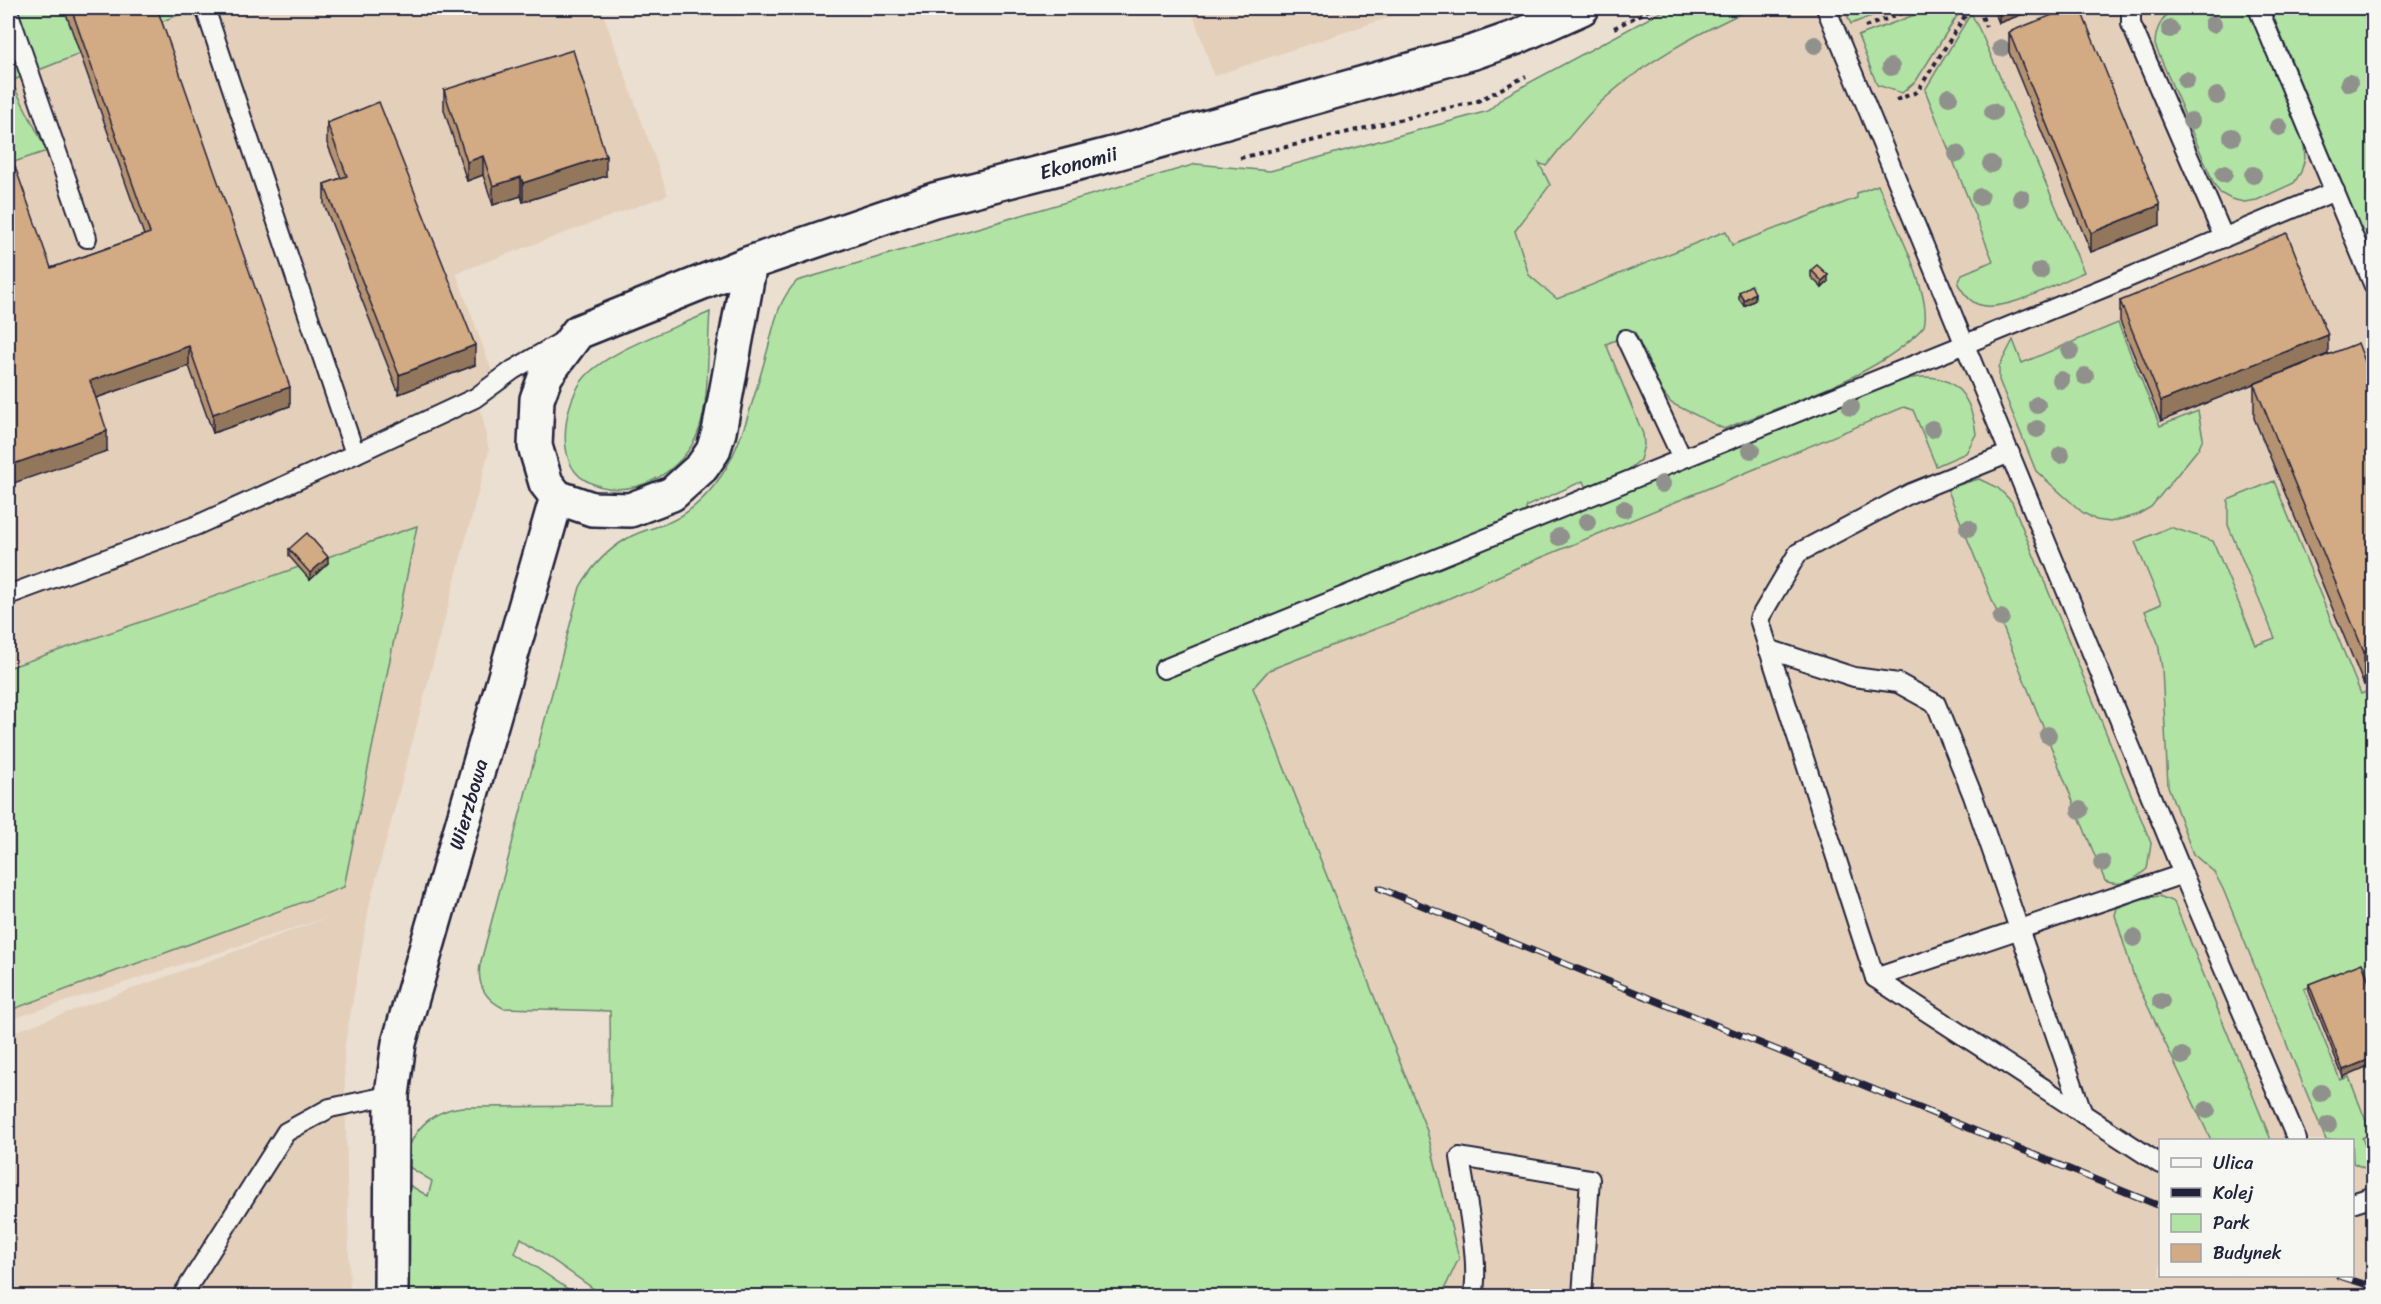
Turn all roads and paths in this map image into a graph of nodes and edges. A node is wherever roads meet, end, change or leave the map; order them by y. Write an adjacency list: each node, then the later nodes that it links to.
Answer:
1 (205, 8): 22 (lane)
2 (1582, 8): 16 (street, Ekonomii)
3 (1826, 8): 11 (lane)
4 (1915, 8): 11 (path)
5 (1970, 8): 12 (path)
6 (1978, 8): 10 (path)
7 (2131, 8): 15 (lane)
8 (2258, 8): 13 (lane)
9 (8, 12): 14 (lane)
10 (1986, 27)
11 (1839, 37): 12 (lane)
12 (1869, 110): 20 (lane)
13 (2335, 191): 15 (lane); 17 (lane)
14 (87, 238)
15 (2224, 238): 20 (lane)
16 (750, 262): 18 (street, Ekonomii); 24 (street)
17 (2373, 286)
18 (578, 332): 22 (lane); 24 (street)
19 (1626, 339): 23 (lane)
20 (1965, 342): 21 (lane); 23 (lane)
21 (2010, 453): 26 (lane); 28 (lane)
22 (355, 454): 25 (lane)
23 (1682, 458): 27 (lane)
24 (557, 497): 31 (street, Wierzbowa)
25 (8, 595)
26 (1768, 649): 29 (lane); 30 (lane)
27 (1164, 669)
28 (2183, 874): 29 (lane); 33 (lane)
29 (2019, 930): 30 (lane); 32 (lane)
30 (1875, 978): 32 (lane)
31 (392, 1095): 37 (lane); 38 (street, Wierzbowa)
32 (2083, 1114): 34 (lane)
33 (2297, 1139)
34 (2159, 1163)
35 (2373, 1196): 36 (lane)
36 (2354, 1202)
37 (182, 1296)
38 (391, 1296)
39 (1473, 1296): 40 (lane)
40 (1582, 1296)

